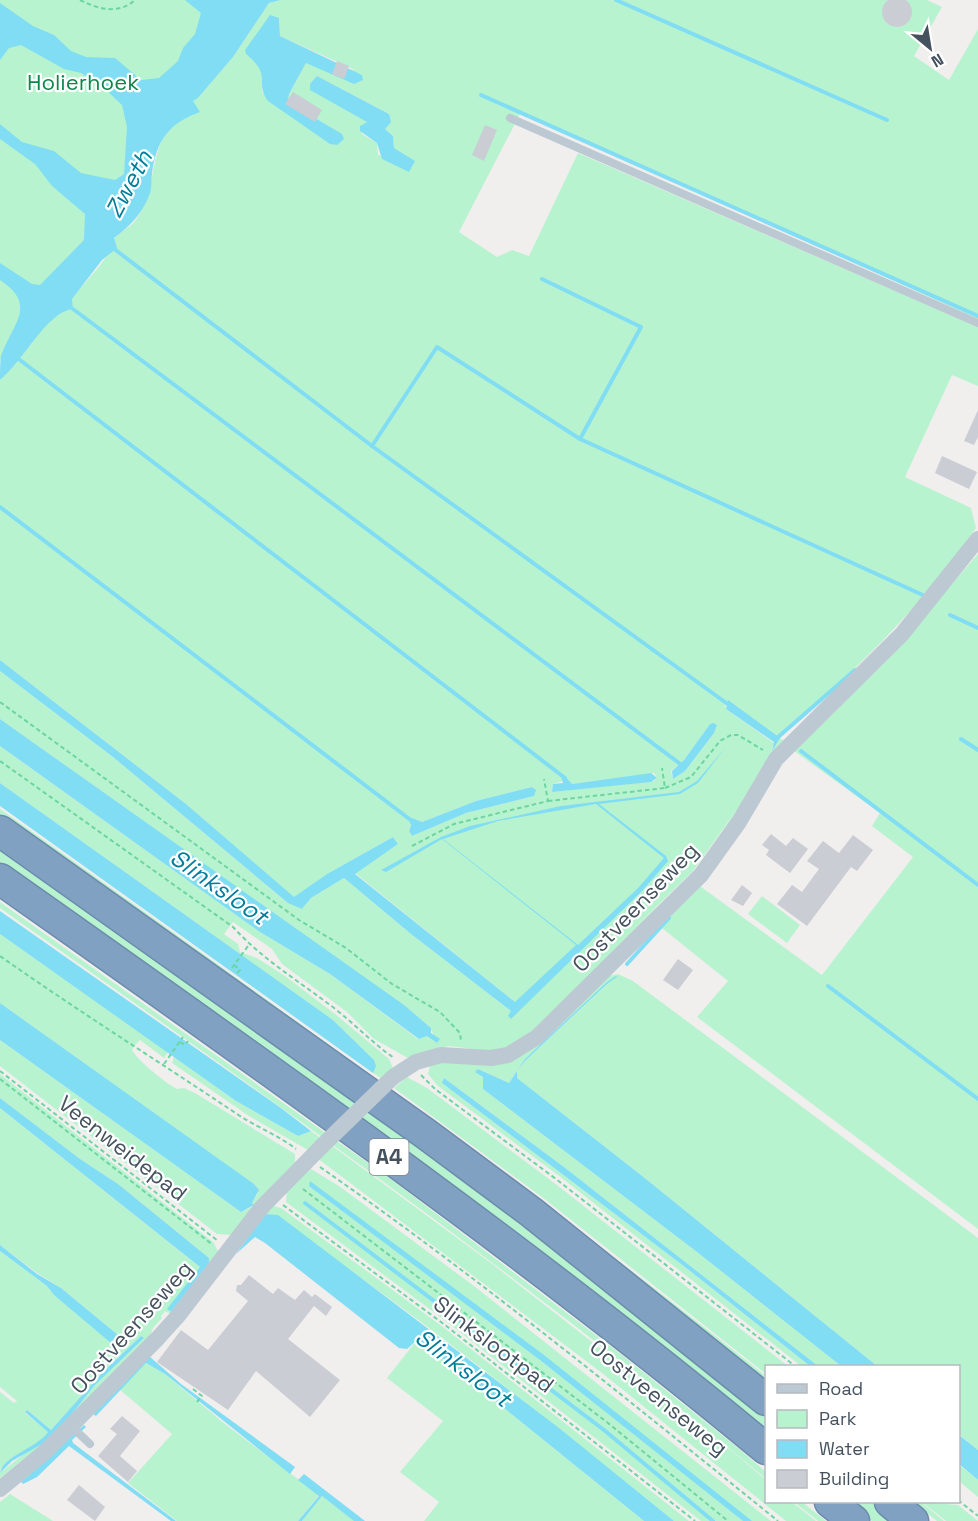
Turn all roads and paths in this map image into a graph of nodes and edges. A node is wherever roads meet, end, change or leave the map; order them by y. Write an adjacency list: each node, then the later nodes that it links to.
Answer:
1 (80, 0): 2 (path)
2 (135, 0)
3 (510, 118): 4 (lane)
4 (978, 323)
5 (978, 539): 7 (street, Oostveenseweg)
6 (0, 702): 23 (path)
7 (776, 759): 10 (path); 23 (street, Oostveenseweg)
8 (662, 768): 10 (path)
9 (544, 778): 11 (path)
10 (665, 788): 11 (path)
11 (548, 801): 13 (path)
12 (0, 831): 32 (highway, A4)
13 (412, 846)
14 (0, 879): 36 (highway, A4)
15 (249, 945): 17 (path)
16 (0, 956): 24 (path, Oostveenseweg)
17 (234, 965): 18 (path); 19 (path)
18 (238, 968)
19 (230, 970)
20 (183, 1037): 22 (path)
21 (188, 1041): 22 (path)
22 (180, 1042): 24 (path)
23 (463, 1055): 27 (street, Oostveenseweg, bridge)
24 (164, 1064): 27 (path, Oostveenseweg)
25 (0, 1071): 30 (path, Veenweidepad)
26 (0, 1079): 30 (path)
27 (308, 1159): 28 (street, Oostveenseweg); 44 (path, Oostveenseweg)
28 (289, 1178): 29 (street, Oostveenseweg); 43 (path)
29 (271, 1196): 30 (street, Oostveenseweg); 42 (path, Slinkslootpad)
30 (228, 1249): 34 (street, Oostveenseweg)
31 (193, 1389): 33 (path)
32 (765, 1399)
33 (197, 1402)
34 (76, 1430): 35 (lane); 37 (street, Oostveenseweg)
35 (90, 1444)
36 (765, 1448)
37 (0, 1489)
38 (960, 1502): 41 (path)
39 (831, 1503): 45 (highway)
40 (891, 1503): 46 (highway)
41 (978, 1516)
42 (695, 1521)
43 (728, 1521)
44 (778, 1521)
45 (854, 1521)
46 (913, 1521)

